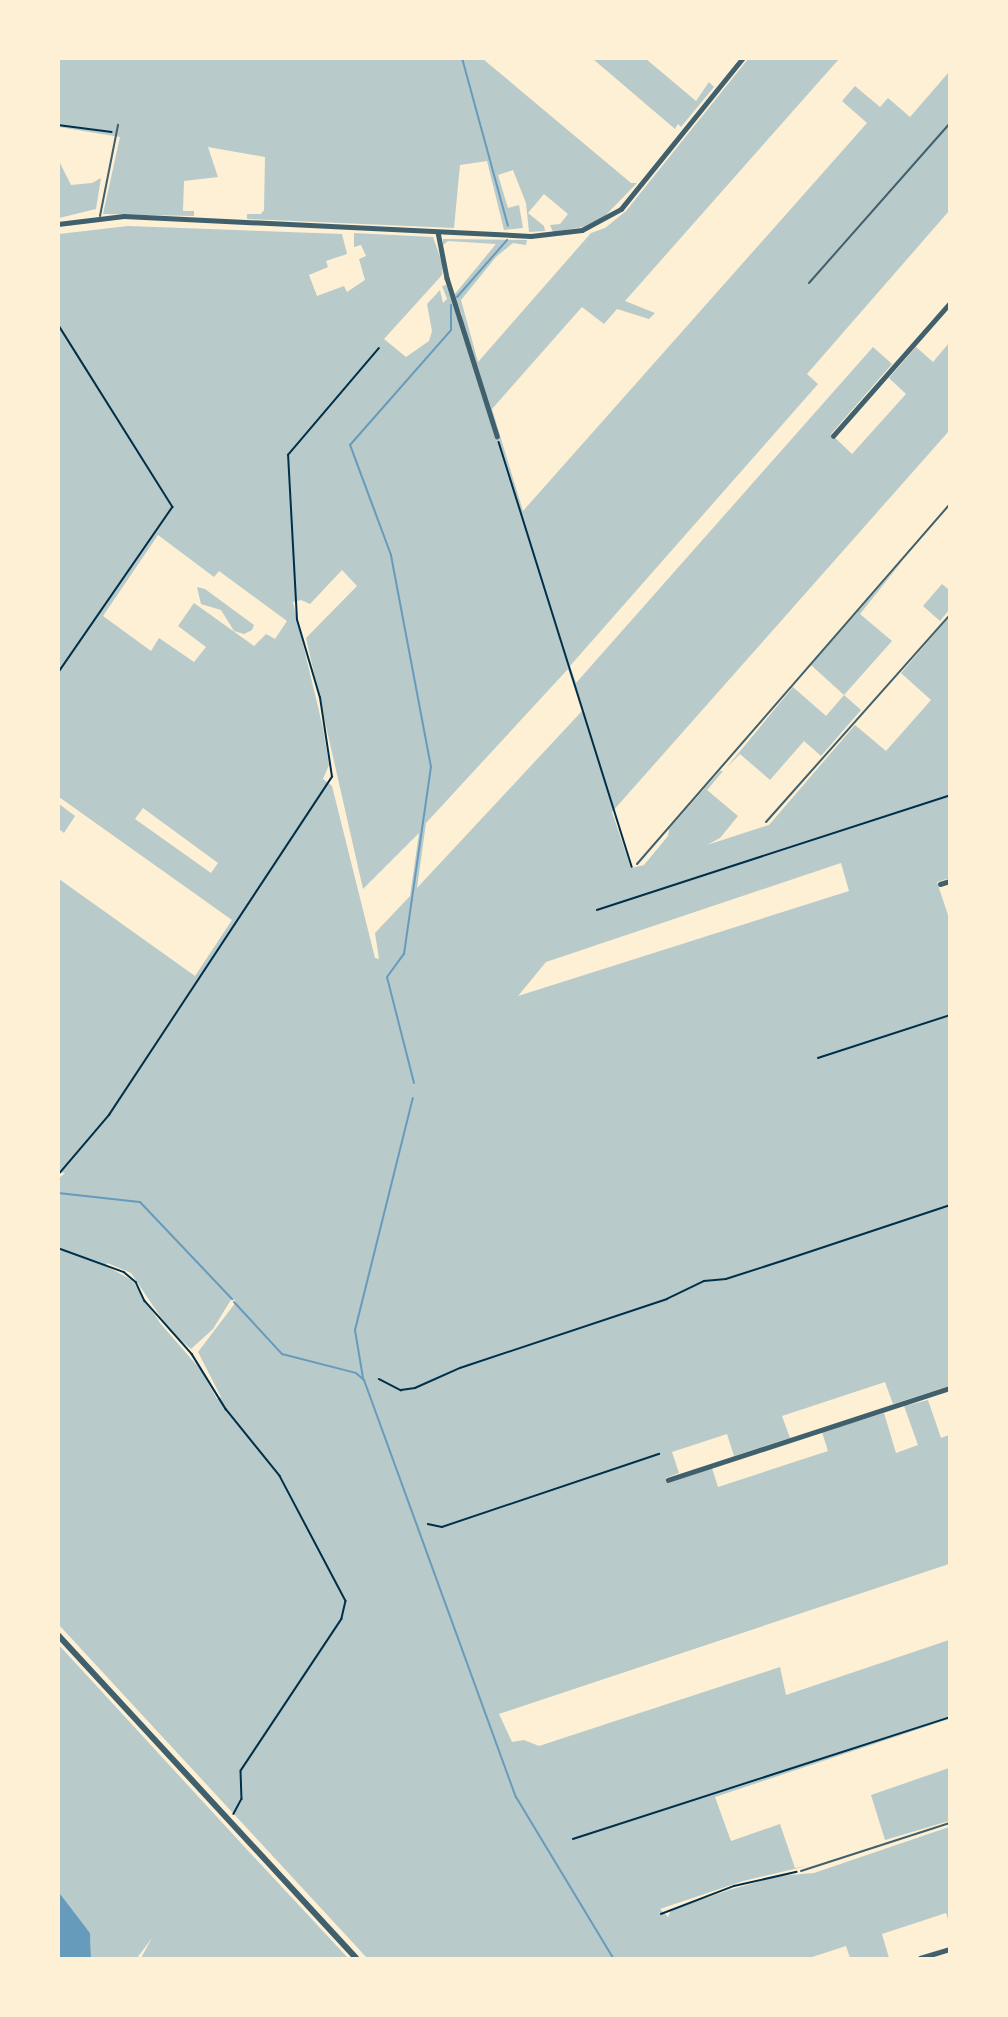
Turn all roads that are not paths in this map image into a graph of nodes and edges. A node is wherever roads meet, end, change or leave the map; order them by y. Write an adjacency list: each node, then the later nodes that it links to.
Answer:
1 (743, 58): 6 (street)
2 (950, 123): 7 (lane)
3 (118, 126): 4 (lane)
4 (100, 216): 5 (street); 6 (street)
5 (58, 224)
6 (438, 232): 10 (street)
7 (809, 283)
8 (950, 303): 9 (street)
9 (832, 435)
10 (497, 436)
11 (950, 504): 14 (lane)
12 (950, 615): 13 (lane)
13 (766, 822)
14 (637, 864)
15 (950, 881): 16 (street)
16 (940, 884)
17 (950, 1388): 18 (street)
18 (668, 1480)
19 (58, 1635): 23 (street)
20 (950, 1823): 21 (lane)
21 (801, 1871)
22 (950, 1949): 24 (street)
23 (356, 1959)
24 (920, 1959)

